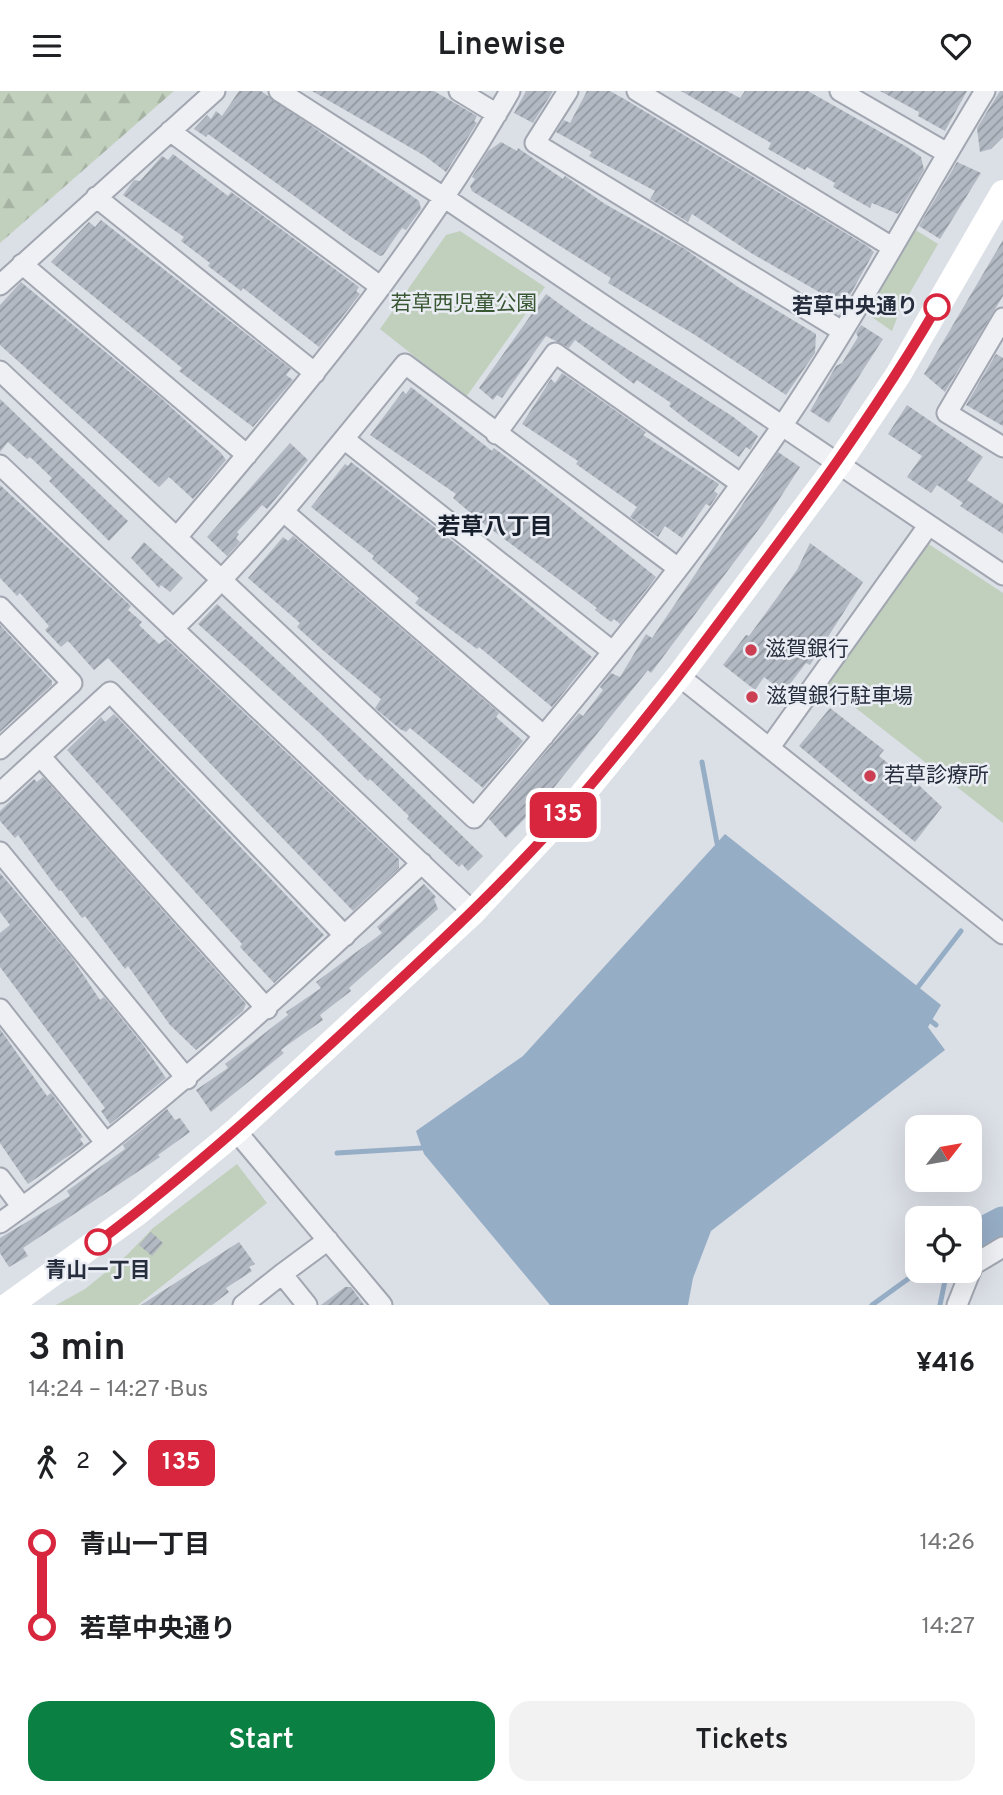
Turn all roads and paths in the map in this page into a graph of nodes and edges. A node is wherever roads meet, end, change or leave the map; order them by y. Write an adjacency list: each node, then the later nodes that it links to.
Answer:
1 (215, 91): 10 (street)
2 (279, 91): 14 (street)
3 (459, 91): 9 (street)
4 (510, 91): 9 (street)
5 (568, 91): 20 (street)
6 (637, 91): 15 (street)
7 (840, 91): 11 (street)
8 (985, 91): 11 (street)
9 (497, 114): 14 (street)
10 (170, 131): 13 (street); 18 (street)
11 (947, 153): 15 (street)
12 (1003, 193): 28 (street)
13 (96, 197): 16 (street); 22 (street)
14 (445, 198): 18 (street); 23 (street)
15 (892, 247): 20 (street)
16 (22, 264): 17 (street); 27 (street)
17 (0, 285)
18 (381, 287): 22 (street)
19 (1000, 328): 26 (street)
20 (842, 331): 23 (street)
21 (0, 370): 33 (street)
22 (315, 373): 27 (street)
23 (783, 425): 28 (street); 30 (street)
24 (496, 434): 25 (street); 30 (street); 34 (street)
25 (344, 439): 31 (street); 39 (street)
26 (1003, 447)
27 (247, 455): 33 (street)
28 (839, 463): 32 (street); 40 (street)
29 (0, 465): 38 (street)
30 (740, 483): 34 (street)
31 (284, 512): 36 (street); 41 (street)
32 (928, 526): 35 (street); 42 (street)
33 (177, 537): 36 (street)
34 (678, 568): 39 (street)
35 (1003, 575)
36 (223, 581): 38 (street); 41 (street)
37 (0, 607): 43 (street)
38 (173, 629): 47 (street)
39 (612, 651): 41 (street)
40 (679, 676): 42 (street); 48 (street)
41 (544, 736)
42 (770, 747): 49 (street)
43 (0, 749)
44 (40, 756): 45 (street); 50 (street); 52 (street)
45 (0, 793)
46 (0, 852): 53 (street)
47 (422, 863): 48 (street); 50 (street)
48 (473, 912): 54 (street)
49 (1002, 932)
50 (345, 936): 52 (street)
51 (0, 1009): 55 (street)
52 (267, 1009): 53 (street)
53 (187, 1079): 55 (street)
54 (236, 1131): 59 (street); 62 (street)
55 (105, 1142): 57 (street)
56 (0, 1178): 57 (street)
57 (22, 1207): 58 (street)
58 (0, 1223)
59 (328, 1240): 61 (street); 65 (street)
60 (1003, 1247): 66 (street)
61 (282, 1275): 63 (street); 64 (street)
62 (9, 1305)
63 (243, 1305)
64 (307, 1305)
65 (382, 1305)
66 (957, 1305)

